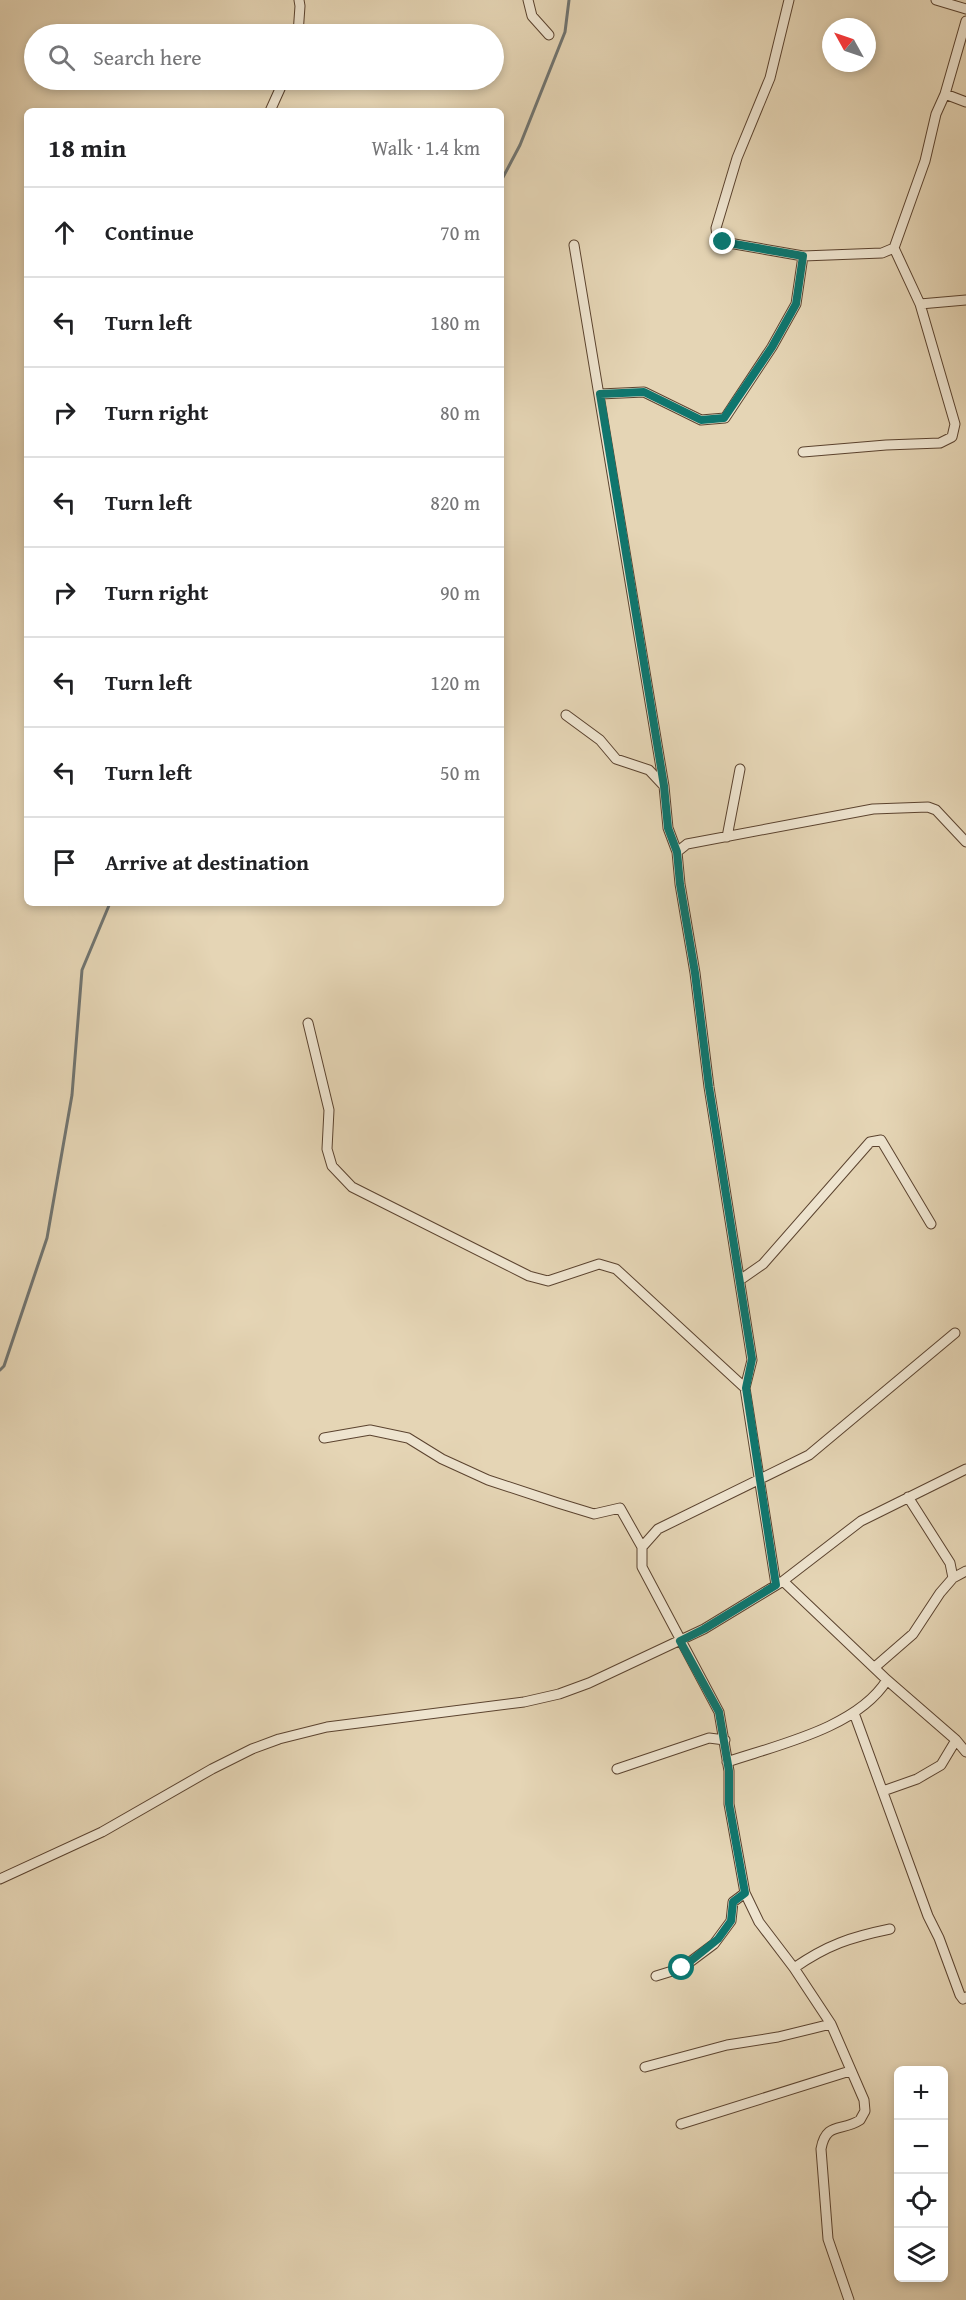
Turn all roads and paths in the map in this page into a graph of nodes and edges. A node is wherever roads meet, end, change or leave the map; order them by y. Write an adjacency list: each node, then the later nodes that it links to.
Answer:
1 (299, 0): 7 (street)
2 (528, 0): 8 (street)
3 (789, 0): 15 (street)
4 (936, 0): 5 (street)
5 (966, 9)
6 (966, 21): 10 (street)
7 (298, 24)
8 (549, 35)
9 (279, 90): 12 (street)
10 (945, 94): 11 (street); 14 (street)
11 (966, 102)
12 (271, 108)
13 (574, 245): 18 (street)
14 (894, 248): 15 (street); 17 (street)
15 (803, 256): 18 (street)
16 (966, 300): 17 (street)
17 (920, 304): 19 (street)
18 (600, 394): 22 (street)
19 (803, 452)
20 (566, 715): 22 (street)
21 (740, 769): 23 (street)
22 (664, 786): 25 (street)
23 (727, 837): 24 (street); 25 (street)
24 (966, 842)
25 (677, 852): 28 (street)
26 (308, 1023): 30 (street)
27 (931, 1224): 28 (street)
28 (741, 1280): 30 (street)
29 (955, 1333): 33 (street)
30 (746, 1388): 33 (street)
31 (324, 1438): 35 (street)
32 (966, 1469): 34 (street)
33 (759, 1478): 35 (street); 38 (street)
34 (908, 1497): 37 (street); 38 (street)
35 (642, 1547): 39 (street)
36 (966, 1571): 37 (street)
37 (953, 1578): 40 (street)
38 (780, 1583): 39 (street); 40 (street)
39 (680, 1641): 43 (street); 49 (street)
40 (875, 1667): 41 (street)
41 (887, 1680): 42 (street); 44 (street)
42 (854, 1713): 46 (street); 48 (street)
43 (725, 1740): 46 (street); 47 (street)
44 (956, 1740): 45 (street); 48 (street)
45 (966, 1752)
46 (727, 1762): 50 (street)
47 (617, 1769)
48 (883, 1791): 54 (street)
49 (0, 1879)
50 (745, 1893): 52 (street); 53 (street)
51 (890, 1929): 52 (street)
52 (794, 1968): 55 (street)
53 (656, 1976)
54 (966, 1997)
55 (831, 2024): 56 (street); 57 (street)
56 (645, 2067)
57 (850, 2071): 58 (street); 59 (street)
58 (681, 2124)
59 (849, 2300)

